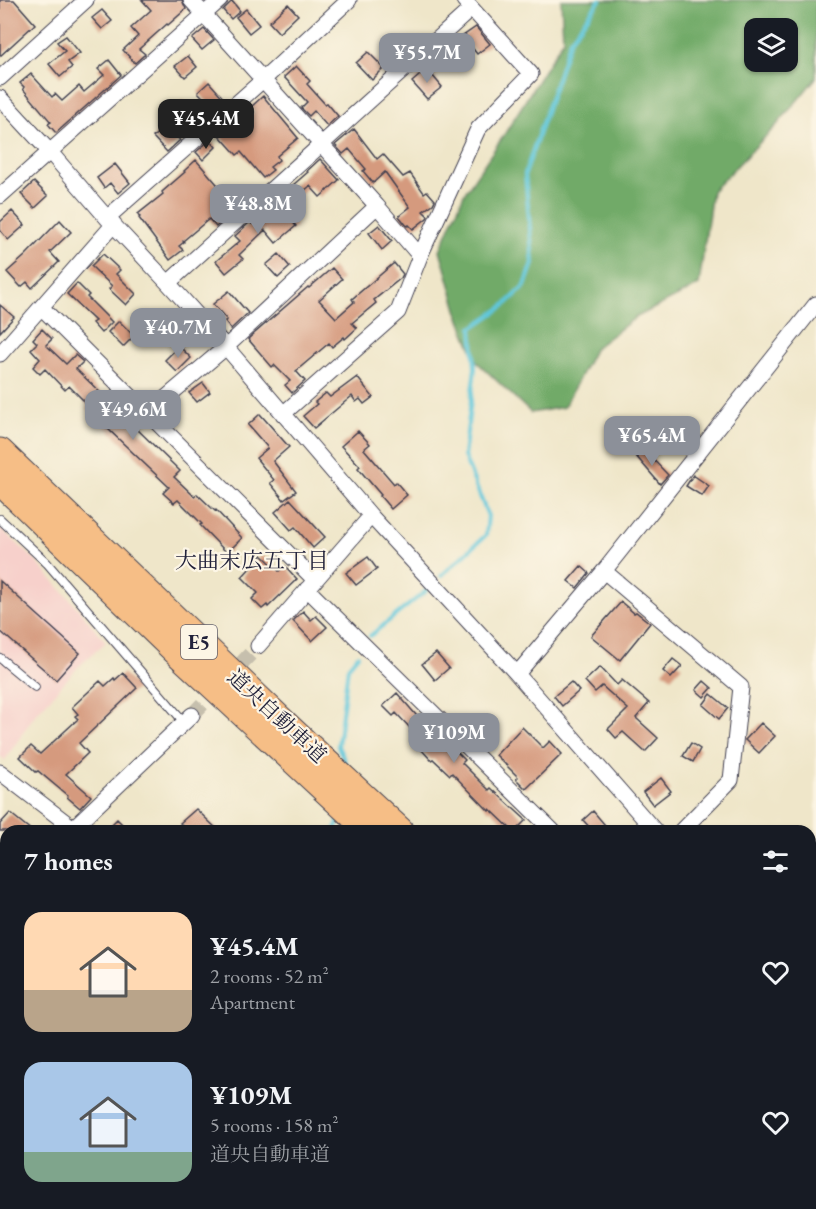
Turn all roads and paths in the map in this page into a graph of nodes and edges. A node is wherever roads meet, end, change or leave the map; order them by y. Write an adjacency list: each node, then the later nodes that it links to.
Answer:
1 (86, 0): 7 (street)
2 (191, 0): 6 (street)
3 (220, 0): 6 (street)
4 (349, 0): 8 (street)
5 (467, 4): 10 (street); 15 (street)
6 (204, 15): 8 (street); 11 (street)
7 (0, 78)
8 (264, 79): 10 (street); 14 (street)
9 (0, 98): 11 (street)
10 (321, 145): 13 (street); 16 (street)
11 (50, 152): 12 (street); 14 (street)
12 (0, 196)
13 (377, 206): 15 (street); 19 (street)
14 (111, 221): 16 (street); 18 (street)
15 (420, 256): 22 (street)
16 (168, 283): 19 (street)
17 (816, 304): 27 (street)
18 (42, 308): 20 (street); 21 (street)
19 (225, 347): 21 (street); 22 (street)
20 (0, 354)
21 (148, 414): 28 (street)
22 (283, 414): 25 (street)
23 (0, 452): 38 (highway, 道央自動車道 / E5)
24 (0, 481): 37 (highway, 道央自動車道 / E5)
25 (371, 516): 28 (street); 31 (street)
26 (0, 519): 33 (lane)
27 (604, 571): 31 (street); 41 (street)
28 (311, 585): 29 (street); 39 (street)
29 (258, 646)
30 (0, 658): 32 (lane)
31 (517, 674): 40 (street)
32 (34, 687)
33 (188, 718): 36 (street)
34 (2, 778): 35 (street)
35 (67, 825)
36 (79, 825)
37 (364, 825)
38 (393, 825)
39 (547, 825)
40 (650, 825)
41 (687, 825)

